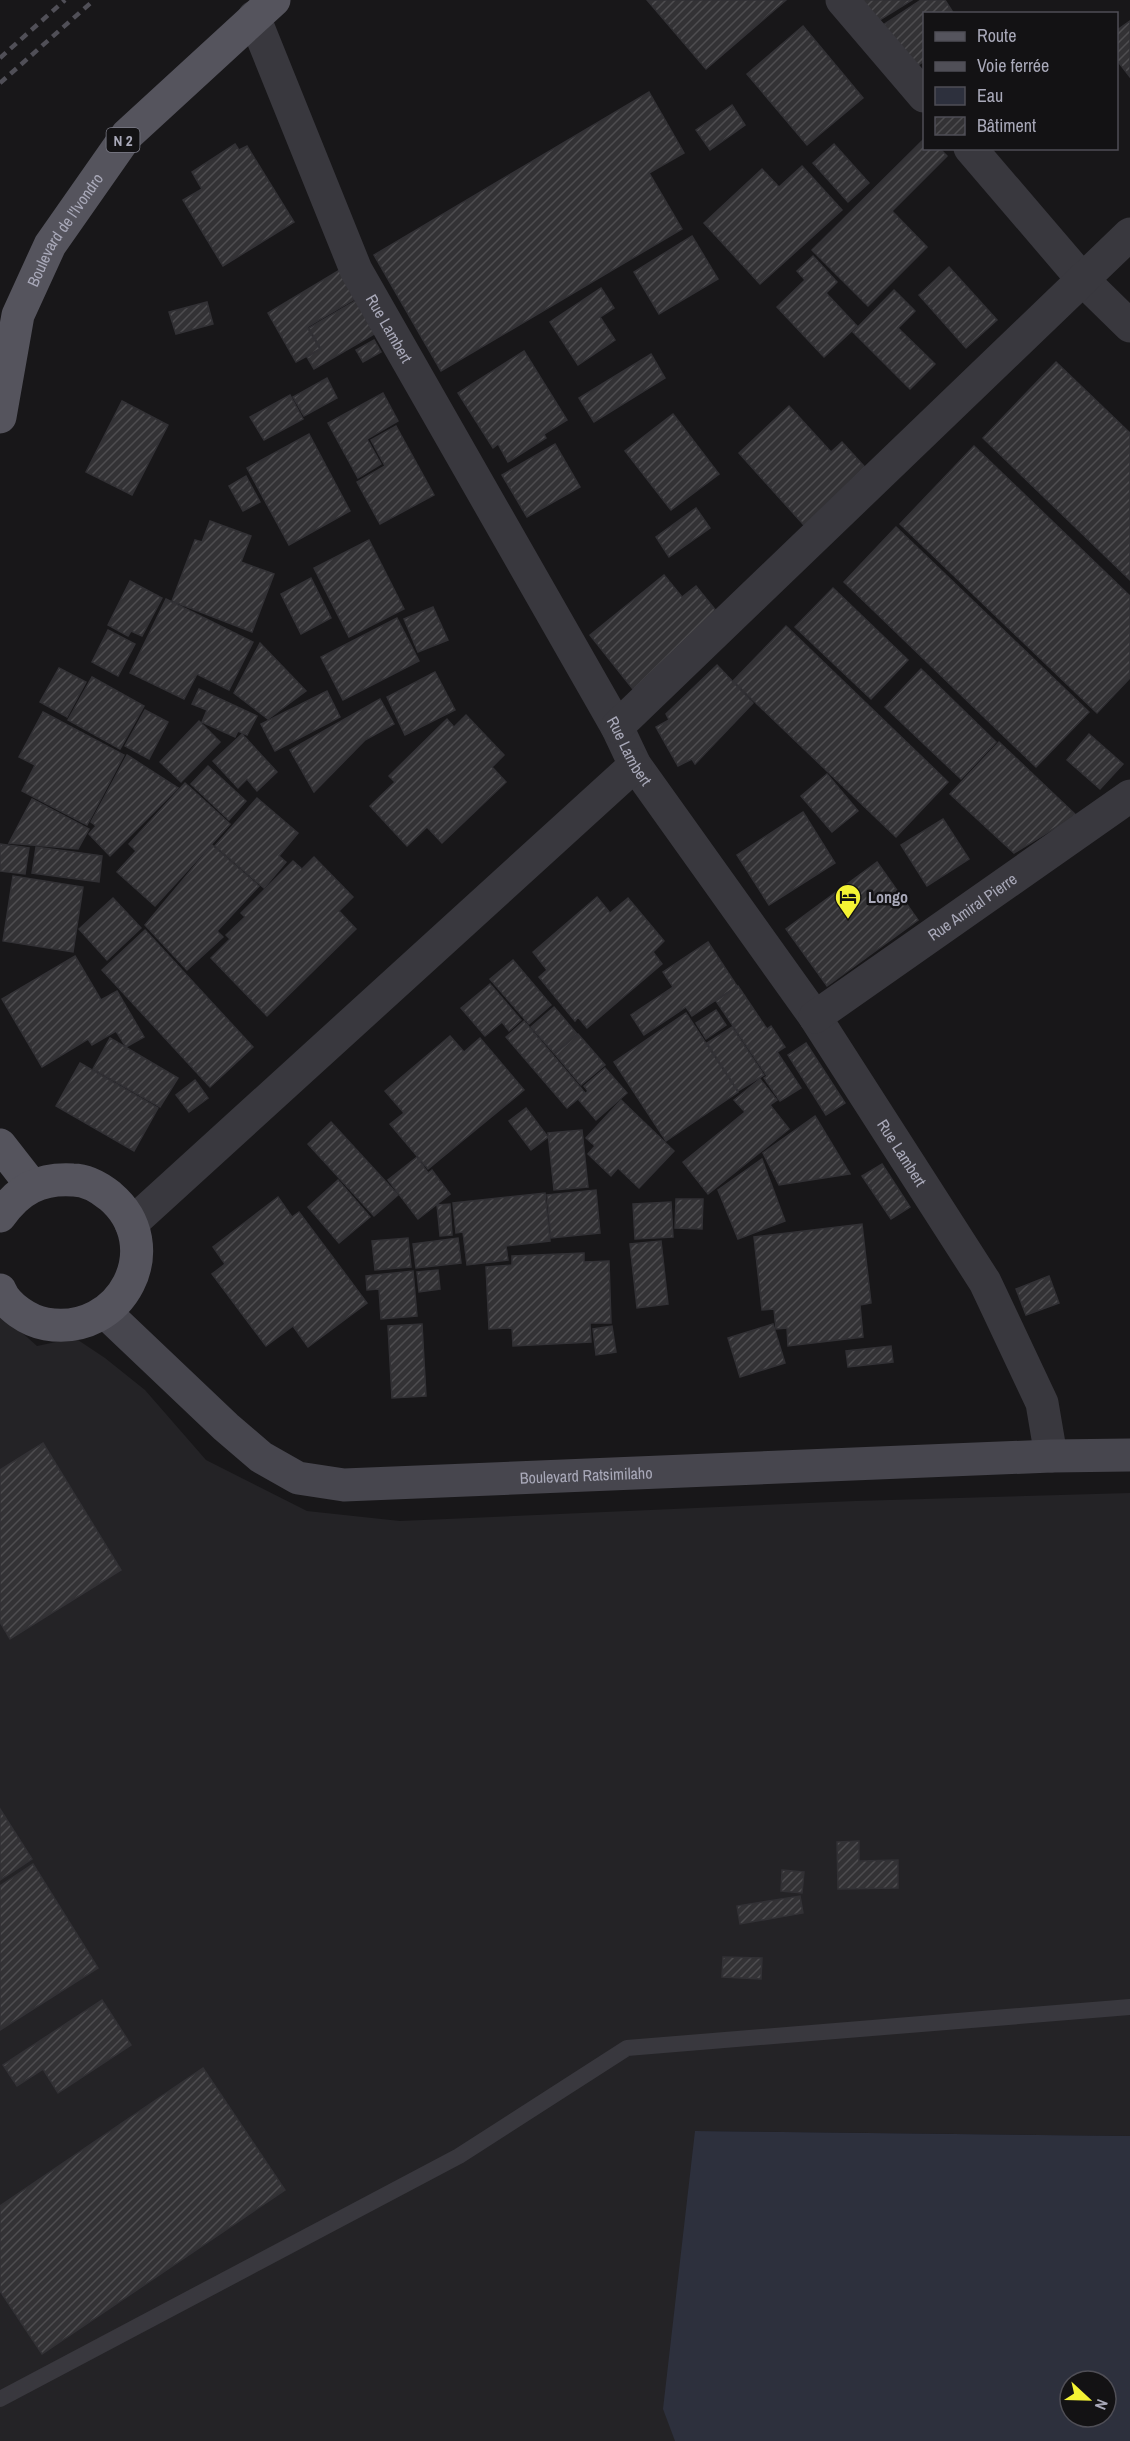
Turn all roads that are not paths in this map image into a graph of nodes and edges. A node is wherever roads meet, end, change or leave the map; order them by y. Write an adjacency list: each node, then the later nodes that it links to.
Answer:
1 (842, 0): 3 (street)
2 (264, 9): 7 (main road, Boulevard de l'Ivondro / N 2); 10 (street, Rue Lambert)
3 (923, 95)
4 (972, 150): 6 (street)
5 (1130, 234): 6 (street)
6 (1083, 280): 8 (street); 10 (street)
7 (9, 318): 9 (main road, N 2)
8 (1130, 326)
9 (0, 417)
10 (617, 727): 11 (street, Rue Lambert)
11 (635, 765): 13 (street, Rue Lambert); 17 (street)
12 (1130, 796): 13 (street, Rue Amiral Pierre)
13 (815, 1017): 21 (street, Rue Lambert)
14 (0, 1144): 15 (main road)
15 (32, 1186): 16 (main road); 17 (main road)
16 (0, 1216)
17 (131, 1224): 19 (main road)
18 (1, 1294): 19 (main road)
19 (106, 1313): 21 (main road, Boulevard Ratsimilaho)
20 (1130, 1455): 21 (main road, Boulevard Ratsimilaho)
21 (1052, 1456)
22 (1130, 2007): 23 (lane)
23 (0, 2399)

